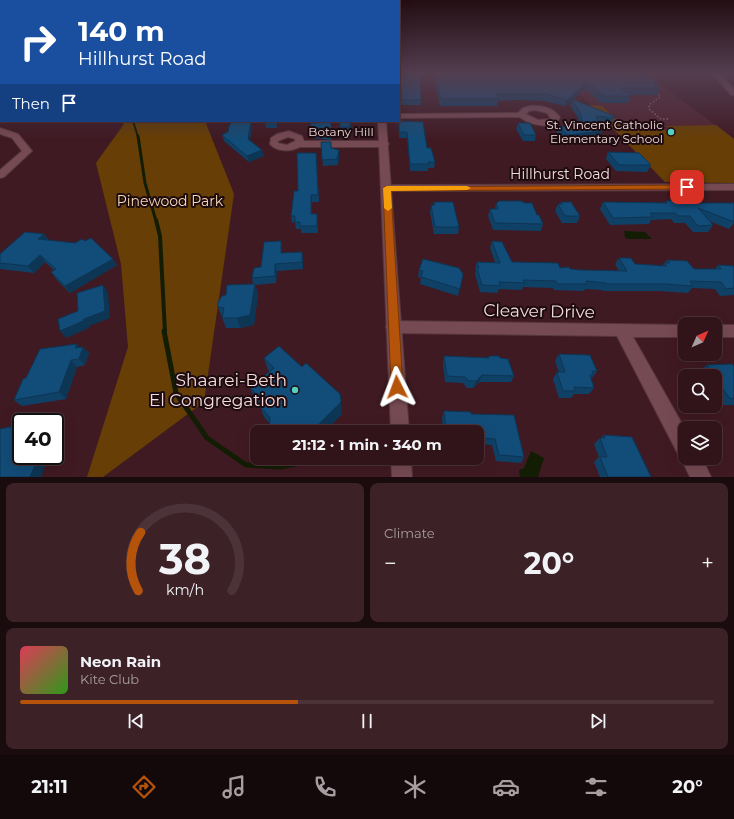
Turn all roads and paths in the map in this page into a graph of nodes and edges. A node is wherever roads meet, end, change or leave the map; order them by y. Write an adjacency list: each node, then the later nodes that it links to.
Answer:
1 (659, 95): 4 (path)
2 (522, 115): 3 (street)
3 (400, 116)
4 (670, 119)
5 (382, 122): 8 (street)
6 (0, 131): 9 (street)
7 (298, 144): 8 (street, Botany Hill)
8 (384, 144): 11 (street)
9 (0, 175)
10 (734, 187): 11 (street, Hillhurst Road)
11 (387, 188): 12 (street)
12 (393, 327): 13 (street, Cleaver Drive); 17 (street)
13 (622, 331): 14 (street, Cleaver Drive); 18 (street)
14 (678, 331)
15 (722, 331): 16 (street)
16 (734, 331)
17 (400, 425)
18 (678, 434)
19 (401, 465): 21 (street)
20 (695, 465): 22 (street)
21 (402, 477)
22 (701, 477)

